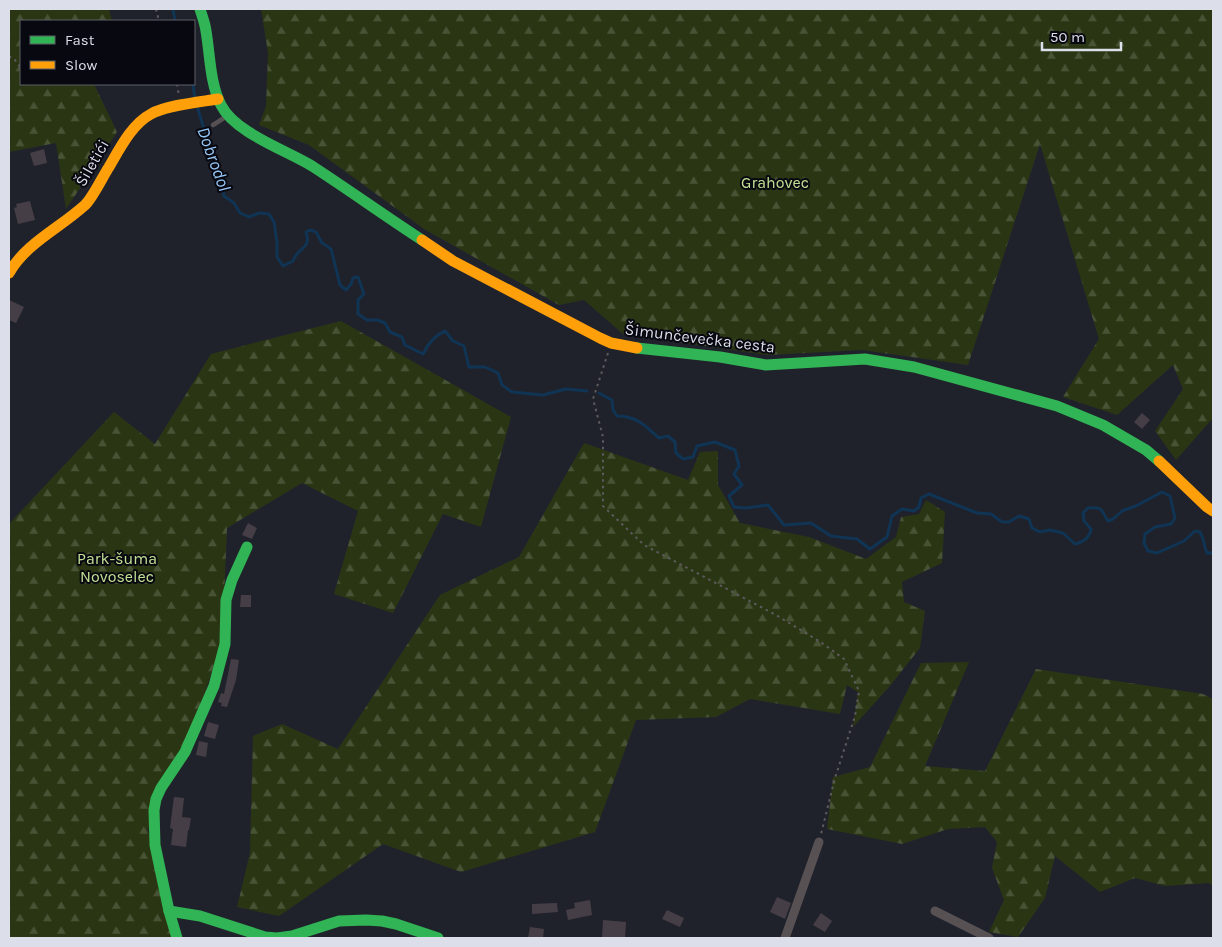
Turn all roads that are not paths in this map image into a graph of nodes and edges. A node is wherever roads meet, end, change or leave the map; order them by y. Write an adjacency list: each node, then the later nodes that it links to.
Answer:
1 (200, 9): 2 (street, Šimunčevečka cesta)
2 (218, 99): 3 (street, Šimunčevečka cesta); 5 (street, Šiletići)
3 (228, 115): 4 (lane); 6 (street, Šimunčevečka cesta)
4 (213, 125)
5 (10, 267)
6 (1213, 511)
7 (247, 547): 9 (street)
8 (819, 842): 13 (street)
9 (169, 911): 11 (street); 12 (street)
10 (935, 911): 14 (street)
11 (177, 938)
12 (438, 938)
13 (785, 938)
14 (990, 938)

